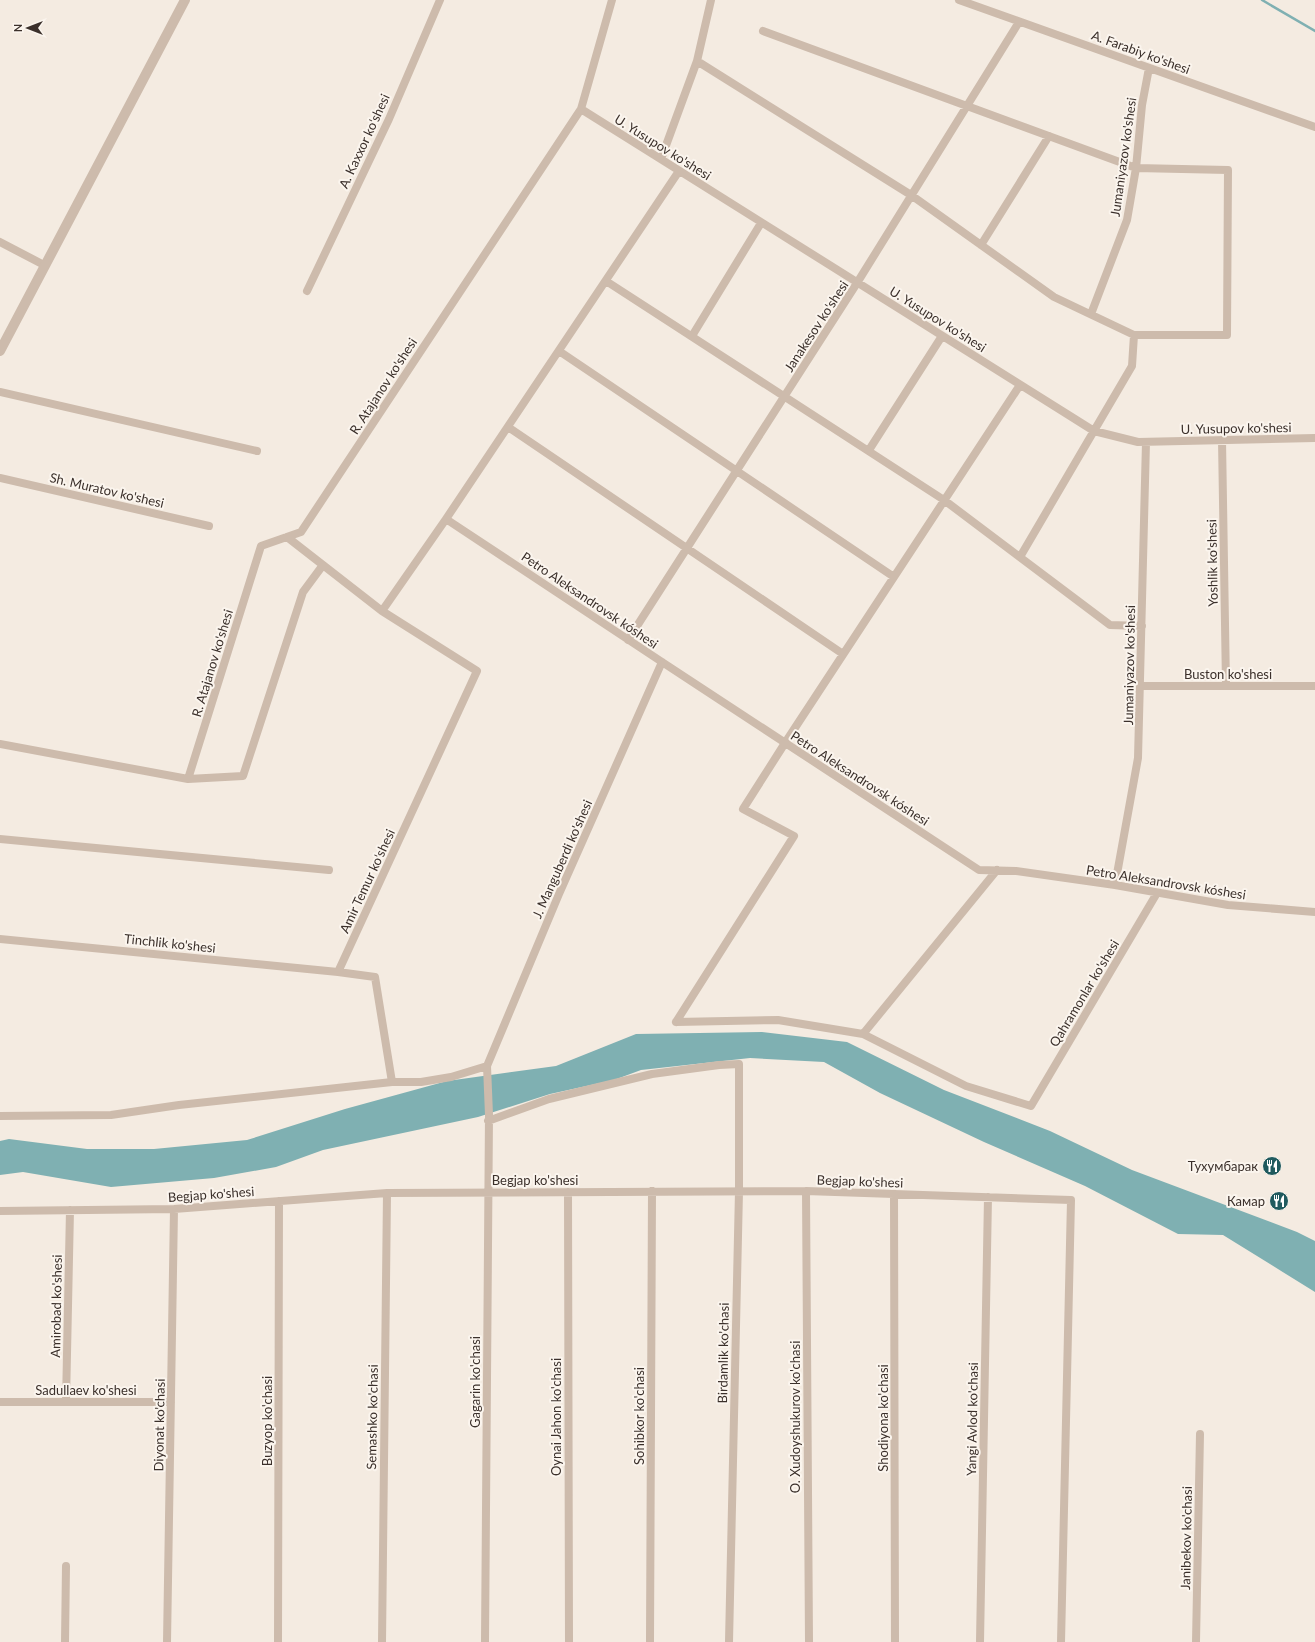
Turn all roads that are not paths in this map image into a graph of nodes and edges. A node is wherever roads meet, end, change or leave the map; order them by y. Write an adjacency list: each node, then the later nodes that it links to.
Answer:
1 (185, 0): 21 (street)
2 (440, 0): 24 (street, A. Kaxxor ko'shesi)
3 (612, 0): 11 (street, R. Atajanov ko'shesi)
4 (711, 0): 8 (street)
5 (959, 0): 6 (street, A. Farabiy ko'shesi)
6 (1019, 22): 9 (street, A. Farabiy ko'shesi); 10 (street, Janakesov ko'shesi)
7 (763, 31): 10 (street)
8 (697, 61): 14 (street); 17 (street)
9 (1149, 68): 12 (street, A. Farabiy ko'shesi); 15 (street, Jumaniyazov ko'shesi)
10 (967, 106): 13 (street); 17 (street, Janakesov ko'shesi)
11 (580, 109): 14 (street, U. Yusupov ko'shesi); 46 (street, R. Atajanov ko'shesi)
12 (1315, 127)
13 (1049, 136): 15 (street); 20 (street)
14 (660, 160): 16 (street, U. Yusupov ko'shesi)
15 (1136, 168): 25 (street, Jumaniyazov ko'shesi); 28 (street)
16 (679, 171): 18 (street, U. Yusupov ko'shesi); 22 (street)
17 (911, 195): 20 (street); 23 (street, Janakesov ko'shesi)
18 (761, 223): 23 (street, U. Yusupov ko'shesi); 26 (street)
19 (0, 242): 21 (street)
20 (982, 245): 25 (street)
21 (44, 265): 29 (street)
22 (606, 281): 26 (street); 30 (street)
23 (857, 283): 27 (street, U. Yusupov ko'shesi); 33 (street, Janakesov ko'shesi)
24 (307, 291)
25 (1091, 314): 28 (street)
26 (692, 336): 33 (street)
27 (942, 336): 31 (street, U. Yusupov ko'shesi); 39 (street)
28 (1134, 336): 35 (street)
29 (1, 348)
30 (559, 351): 34 (street); 41 (street)
31 (1020, 385): 35 (street, U. Yusupov ko'shesi); 43 (street)
32 (0, 392): 40 (street)
33 (785, 395): 39 (street); 41 (street, Janakesov ko'shesi)
34 (508, 427): 44 (street); 47 (street)
35 (1094, 431): 38 (street, U. Yusupov ko'shesi); 48 (street)
36 (1315, 438): 37 (street, U. Yusupov ko'shesi)
37 (1222, 440): 38 (street, U. Yusupov ko'shesi); 57 (street, Yoshlik ko'shesi)
38 (1146, 442): 52 (street, Jumaniyazov ko'shesi)
39 (869, 450): 43 (street)
40 (257, 451)
41 (737, 470): 47 (street, Janakesov ko'shesi); 50 (street)
42 (0, 478): 45 (street, Sh. Muratov ko'shesi)
43 (944, 500): 48 (street); 50 (street)
44 (446, 519): 51 (street); 53 (street, Petro Aleksandrovsk kóshesi)
45 (209, 526)
46 (287, 537): 49 (street); 61 (street, R. Atajanov ko'shesi)
47 (686, 548): 53 (street, Janakesov ko'shesi); 54 (street)
48 (1020, 557): 52 (street)
49 (323, 565): 51 (street); 61 (street)
50 (894, 577): 54 (street)
51 (382, 611): 69 (street, Amir Temur ko'shesi)
52 (1142, 626): 56 (street, Jumaniyazov ko'shesi)
53 (628, 640): 55 (street, Petro Aleksandrovsk kóshesi)
54 (843, 654): 59 (street)
55 (662, 662): 59 (street, Petro Aleksandrovsk kóshesi); 71 (street, J. Manguberdi ko'shesi)
56 (1140, 686): 57 (street, Buston ko'shesi); 65 (street, Jumaniyazov ko'shesi)
57 (1226, 686): 58 (street, Buston ko'shesi)
58 (1315, 686)
59 (785, 743): 64 (street, Petro Aleksandrovsk kóshesi); 70 (street)
60 (0, 744): 61 (street)
61 (188, 779)
62 (0, 839): 63 (street)
63 (329, 870)
64 (997, 870): 65 (street, Petro Aleksandrovsk kóshesi); 70 (street)
65 (1115, 885): 66 (street, Petro Aleksandrovsk kóshesi)
66 (1157, 893): 67 (street, Petro Aleksandrovsk kóshesi); 70 (street, Qahramonlar ko'shesi)
67 (1315, 912)
68 (0, 939): 69 (street, Tinchlik ko'shesi)
69 (338, 972): 72 (street)
70 (863, 1034)
71 (487, 1070): 72 (street); 74 (street, Gagarin ko'chasi)
72 (392, 1082): 73 (street)
73 (0, 1116)
74 (488, 1118): 76 (street, Birdamlik ko'chasi); 78 (street, Gagarin ko'chasi)
75 (652, 1191): 76 (street, Begjap ko'shesi); 79 (street, Begjap ko'shesi); 98 (street, Sohibkor ko'chasi)
76 (739, 1191): 77 (street, Begjap ko'shesi); 99 (street, Birdamlik ko'chasi)
77 (806, 1191): 81 (street, Begjap ko'shesi); 100 (street, O. Xudoyshukurov ko'chasi)
78 (488, 1192): 79 (street, Begjap ko'shesi); 80 (street, Begjap ko'shesi); 96 (street, Gagarin ko'chasi)
79 (568, 1192): 97 (street, Oynai Jahon ko'chasi)
80 (387, 1193): 83 (street, Begjap ko'shesi); 95 (street, Semashko ko'chasi)
81 (894, 1194): 82 (street, Begjap ko'shesi); 101 (street, Shodiyona ko'chasi)
82 (988, 1197): 102 (street, Yangi Avlod ko'chasi); 103 (street, Begjap ko'shesi)
83 (279, 1201): 84 (street, Begjap ko'shesi); 94 (street, Buzyop ko'chasi)
84 (174, 1209): 85 (street, Begjap ko'shesi); 89 (street, Diyonat ko'chasi)
85 (70, 1210): 86 (street, Begjap ko'shesi); 88 (street, Amirobad ko'shesi)
86 (0, 1211)
87 (0, 1402): 88 (street, Sadullaev ko'shesi)
88 (66, 1402): 89 (street, Sadullaev ko'shesi)
89 (171, 1402): 93 (street, Diyonat ko'chasi)
90 (1200, 1434): 104 (street, Janibekov ko'chasi)
91 (66, 1566): 92 (street)
92 (65, 1642)
93 (167, 1642)
94 (278, 1642)
95 (382, 1642)
96 (485, 1642)
97 (569, 1642)
98 (650, 1642)
99 (728, 1642)
100 (809, 1642)
101 (895, 1642)
102 (980, 1642)
103 (1061, 1642)
104 (1196, 1642)

